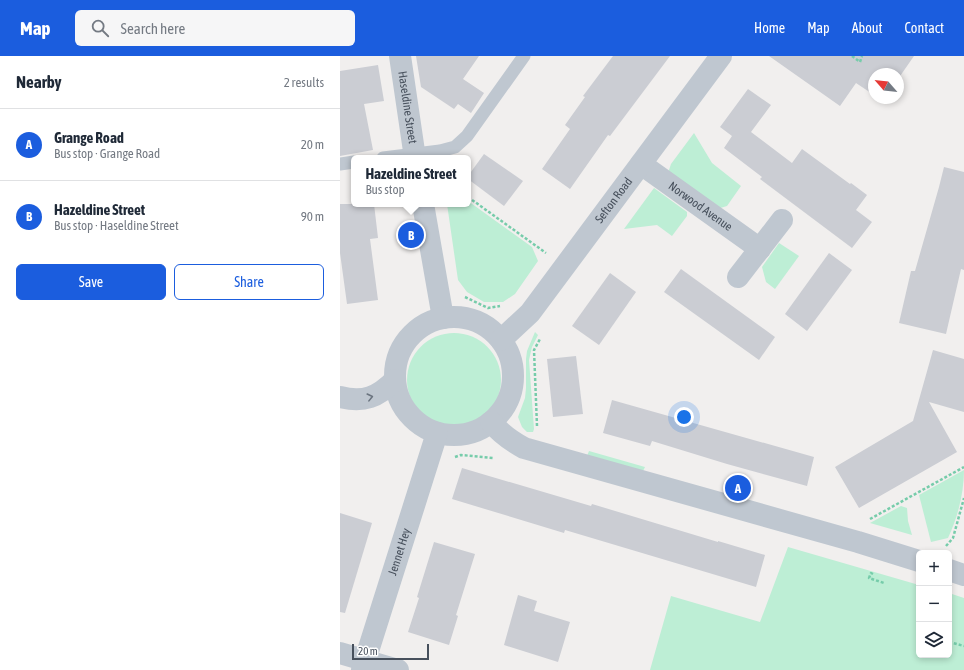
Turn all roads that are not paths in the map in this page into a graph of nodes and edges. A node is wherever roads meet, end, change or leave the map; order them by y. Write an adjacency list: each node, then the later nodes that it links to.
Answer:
1 (400, 56): 4 (street, Haseldine Street)
2 (524, 56): 5 (lane)
3 (721, 56): 8 (street, Sefton Road)
4 (414, 155)
5 (419, 155)
6 (351, 162): 7 (lane)
7 (340, 164)
8 (641, 164): 11 (street, Norwood Avenue); 14 (street, Sefton Road)
9 (424, 207): 13 (street)
10 (782, 220): 11 (street)
11 (760, 249): 12 (street)
12 (738, 277)
13 (443, 318): 14 (street); 15 (street)
14 (501, 340): 17 (street)
15 (395, 380): 16 (street, one-way to 15); 18 (street)
16 (340, 397)
17 (491, 422): 18 (street); 19 (street)
18 (437, 433): 23 (street, Jennet Hey)
19 (916, 560)
20 (952, 571): 21 (street)
21 (964, 575)
22 (340, 653): 23 (street)
23 (363, 665): 24 (street)
24 (398, 670)

